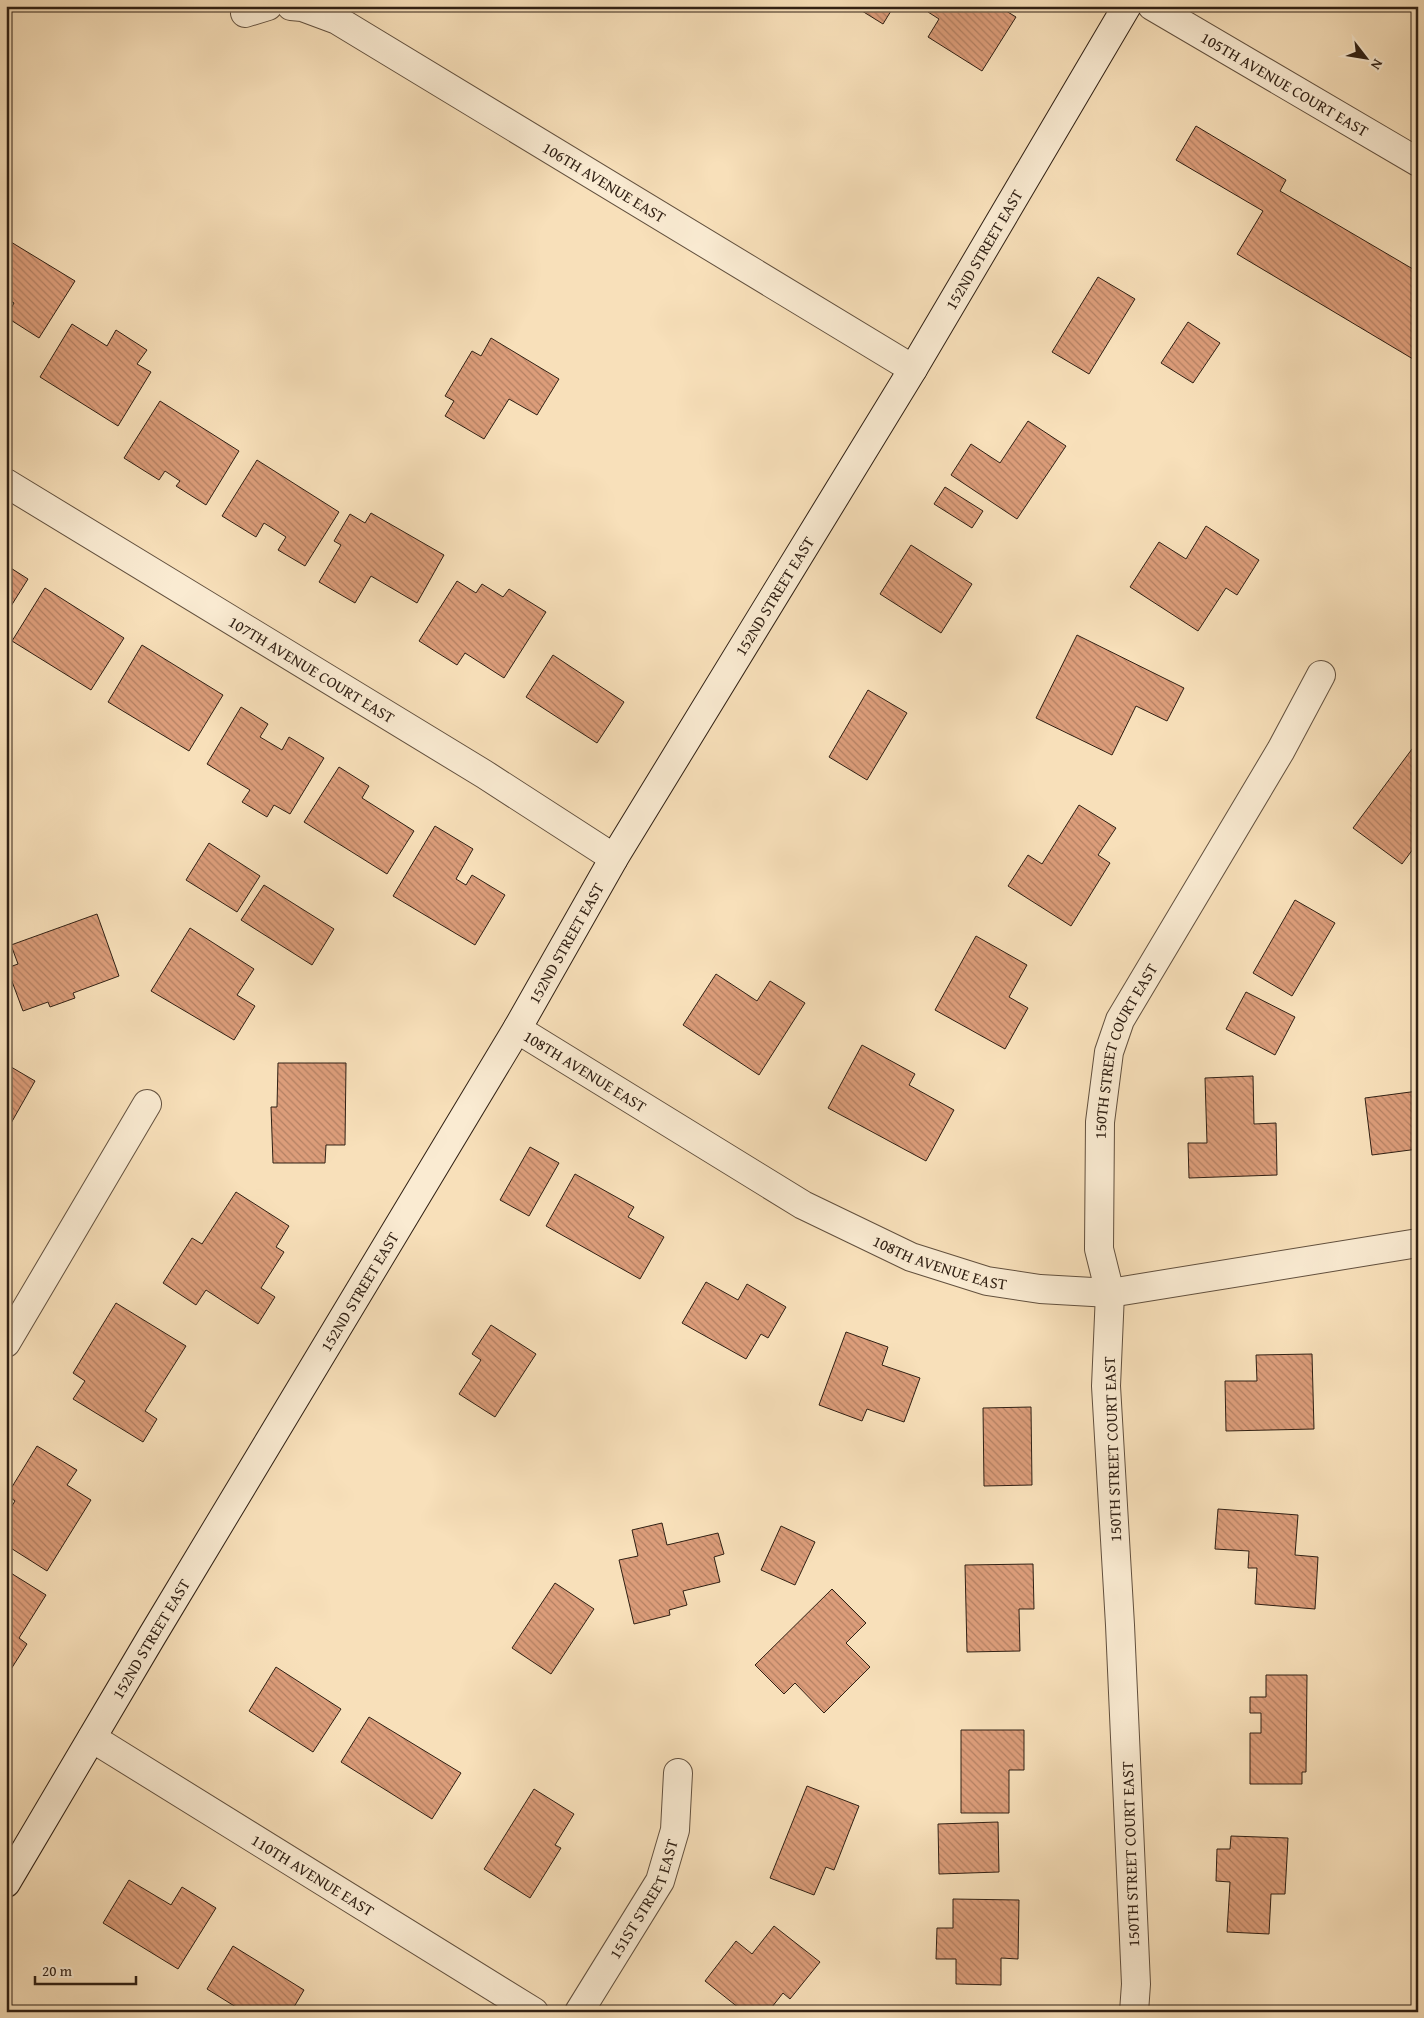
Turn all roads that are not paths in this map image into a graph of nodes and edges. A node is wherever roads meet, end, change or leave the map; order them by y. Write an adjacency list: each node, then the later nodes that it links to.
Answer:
1 (291, 6): 5 (street, 106TH AVENUE EAST)
2 (1127, 6): 5 (street, 152ND STREET EAST)
3 (1152, 6): 4 (street, 105TH AVENUE COURT EAST)
4 (1418, 162)
5 (913, 369): 8 (street, 152ND STREET EAST)
6 (6, 483): 8 (street, 107TH AVENUE COURT EAST)
7 (1321, 675): 12 (street, 150TH STREET COURT EAST)
8 (614, 858): 9 (street, 152ND STREET EAST)
9 (517, 1029): 12 (street, 108TH AVENUE EAST); 14 (street, 152ND STREET EAST)
10 (147, 1104): 13 (street)
11 (1418, 1243): 12 (street, 108TH AVENUE EAST)
12 (1110, 1293): 19 (street, 150TH STREET COURT EAST)
13 (6, 1343)
14 (92, 1738): 16 (street, 152ND STREET EAST); 17 (street, 110TH AVENUE EAST)
15 (678, 1774): 18 (street, 151ST STREET EAST)
16 (6, 1883)
17 (534, 2012)
18 (579, 2012)
19 (1134, 2012)

